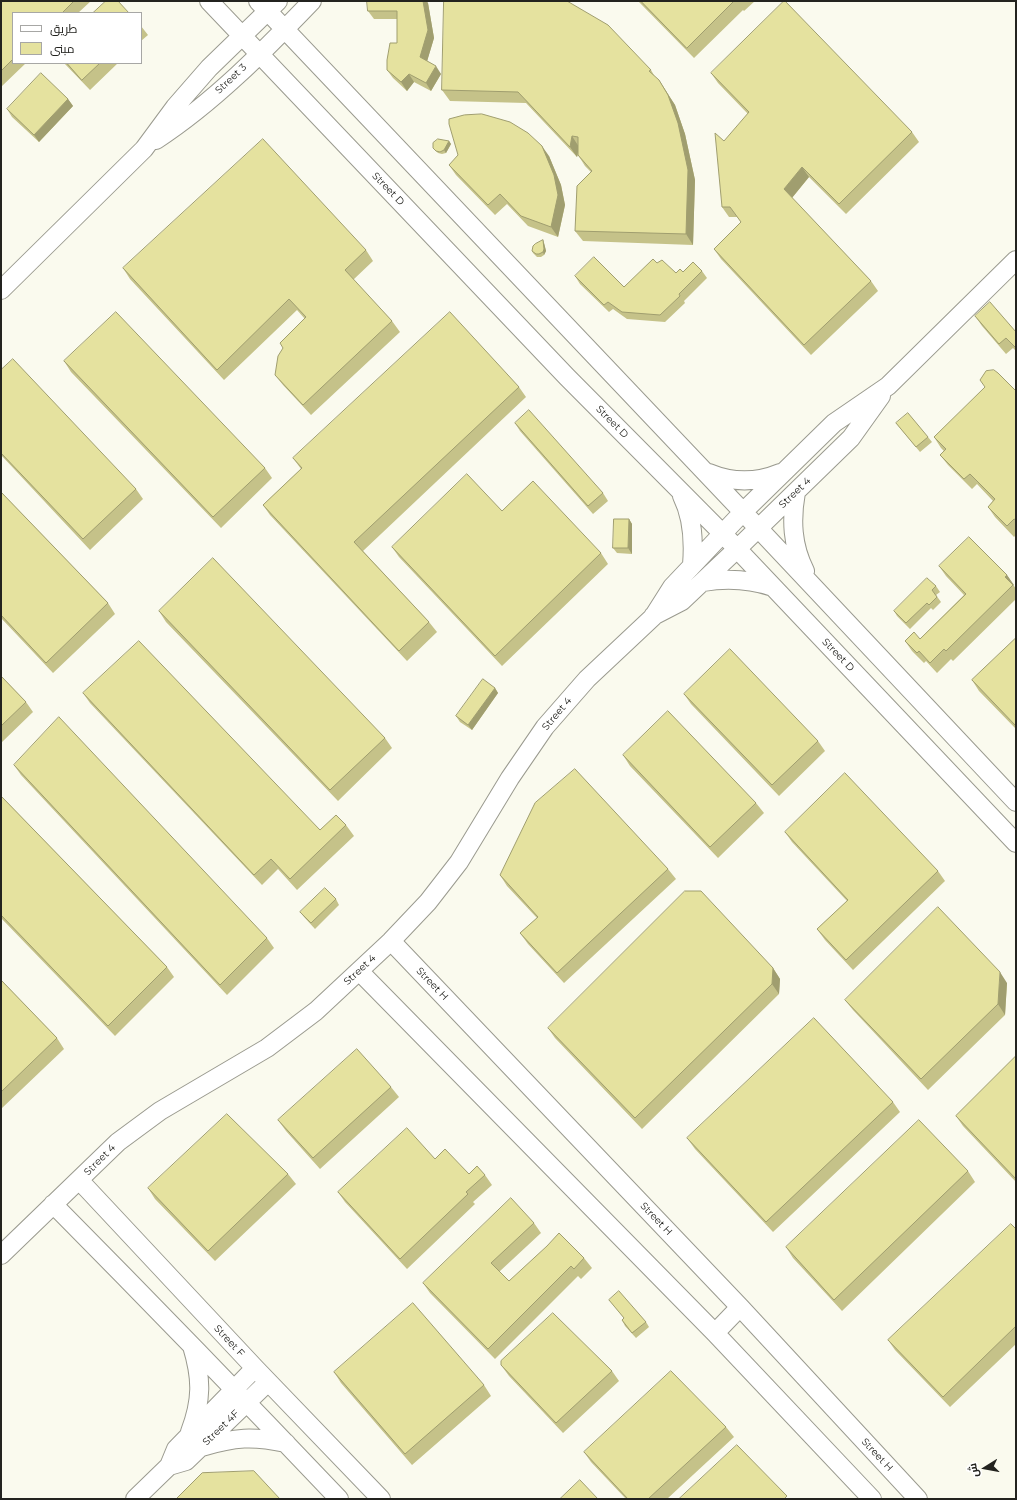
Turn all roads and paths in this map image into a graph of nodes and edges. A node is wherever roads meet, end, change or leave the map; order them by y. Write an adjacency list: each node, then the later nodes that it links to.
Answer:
1 (209, 1): 5 (street, Street D)
2 (312, 1): 4 (street, Street 3)
3 (268, 4): 4 (street); 5 (street, Street 3)
4 (285, 29): 6 (street, Street 3); 12 (street)
5 (242, 36): 6 (street, Street D); 7 (street, Street 3)
6 (259, 53): 7 (street, Street 3); 13 (street, Street D)
7 (144, 149): 9 (street, Street 3)
8 (1016, 260): 10 (street, Street 4)
9 (1, 290)
10 (888, 386): 11 (street, Street 4); 14 (street, Street 4)
11 (785, 471): 12 (street); 15 (street, Street 4)
12 (705, 472): 15 (street)
13 (679, 488): 17 (street, Street D); 19 (street)
14 (796, 492): 16 (street, Street 4); 21 (street)
15 (743, 512): 16 (street); 17 (street, Street 4)
16 (759, 528): 18 (street, Street 4); 21 (street)
17 (722, 533): 18 (street, Street D); 19 (street, Street 4)
18 (737, 549): 20 (street, Street 4); 22 (street, Street D)
19 (692, 564): 23 (street, Street 4)
20 (703, 582): 22 (street); 23 (street, Street 4)
21 (812, 584): 24 (street)
22 (773, 587): 25 (street, Street D)
23 (653, 616): 26 (street, Street 4)
24 (1016, 802)
25 (1016, 843)
26 (391, 941): 27 (street, Street 4); 31 (street, Street H)
27 (359, 971): 28 (street, Street 4); 32 (street)
28 (80, 1181): 29 (street, Street 4); 34 (street, Street F)
29 (53, 1204): 30 (street, Street 4); 33 (street)
30 (1, 1255)
31 (740, 1307): 32 (street); 44 (street, Street H)
32 (715, 1333): 43 (street)
33 (191, 1344): 36 (street); 38 (street)
34 (255, 1368): 35 (street, Street F); 36 (street, Street 4F)
35 (268, 1382): 37 (street, Street 4F); 42 (street, Street F)
36 (233, 1390): 37 (street); 38 (street, Street 4F)
37 (246, 1403): 38 (street, Street 4F); 39 (street)
38 (194, 1442): 39 (street); 40 (street, Street 4F)
39 (286, 1443): 41 (street)
40 (135, 1499)
41 (339, 1499)
42 (381, 1499)
43 (872, 1499)
44 (918, 1499)

